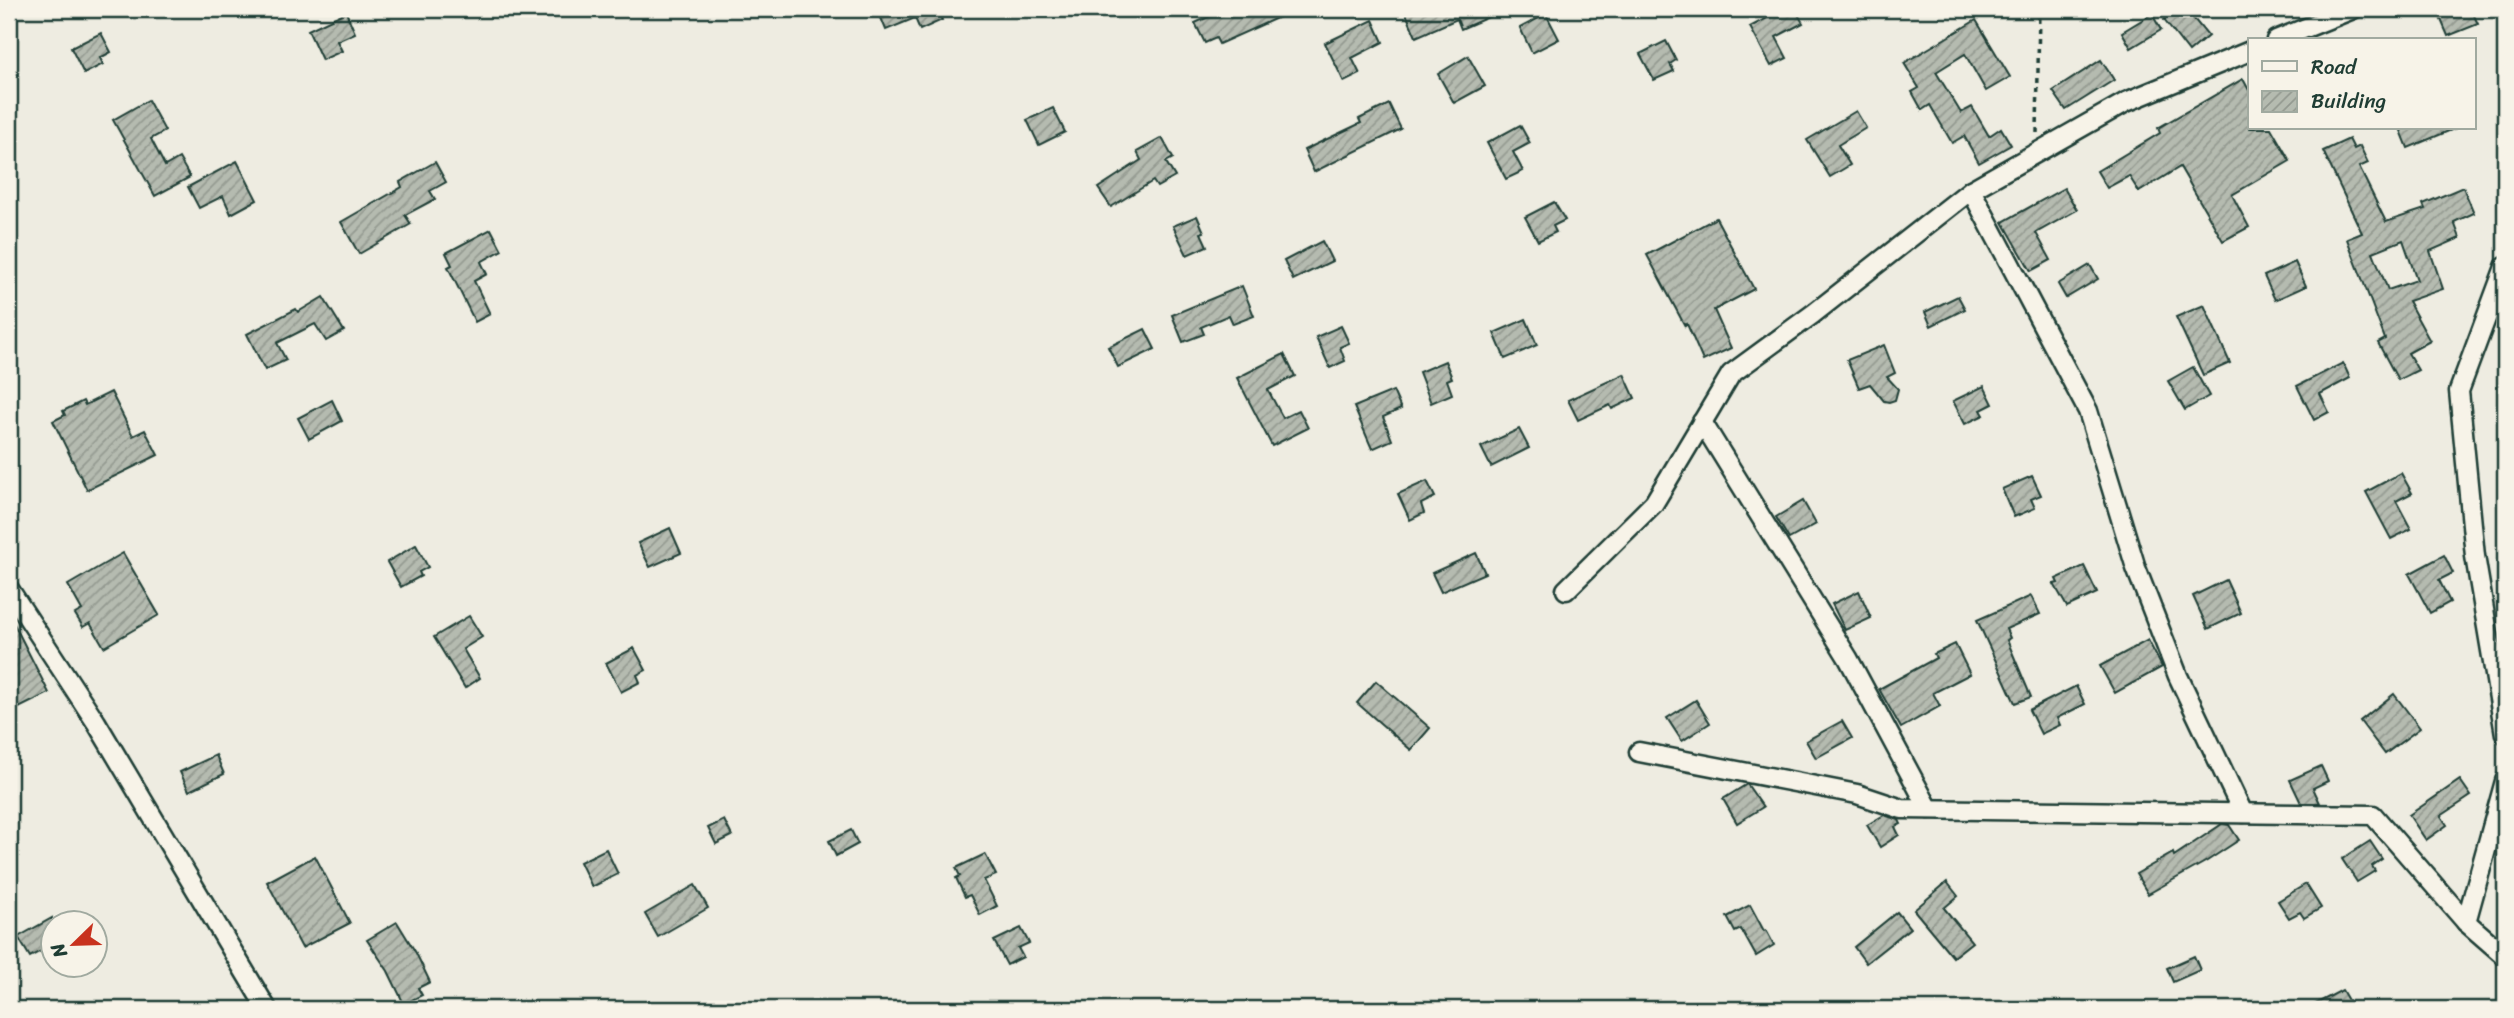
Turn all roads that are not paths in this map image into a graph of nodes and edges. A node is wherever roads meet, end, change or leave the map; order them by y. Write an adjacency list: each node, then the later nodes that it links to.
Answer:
1 (2353, 9): 2 (street)
2 (2281, 38)
3 (2248, 52): 4 (street)
4 (1971, 190): 6 (street); 13 (street)
5 (2505, 267): 9 (street)
6 (1702, 422): 8 (street); 12 (street)
7 (9, 589): 16 (street)
8 (1566, 590)
9 (2505, 734)
10 (1639, 752): 12 (street)
11 (2505, 781): 14 (street)
12 (1929, 810): 13 (street)
13 (2243, 813): 14 (street)
14 (2466, 922): 15 (street)
15 (2505, 956)
16 (267, 1009)

